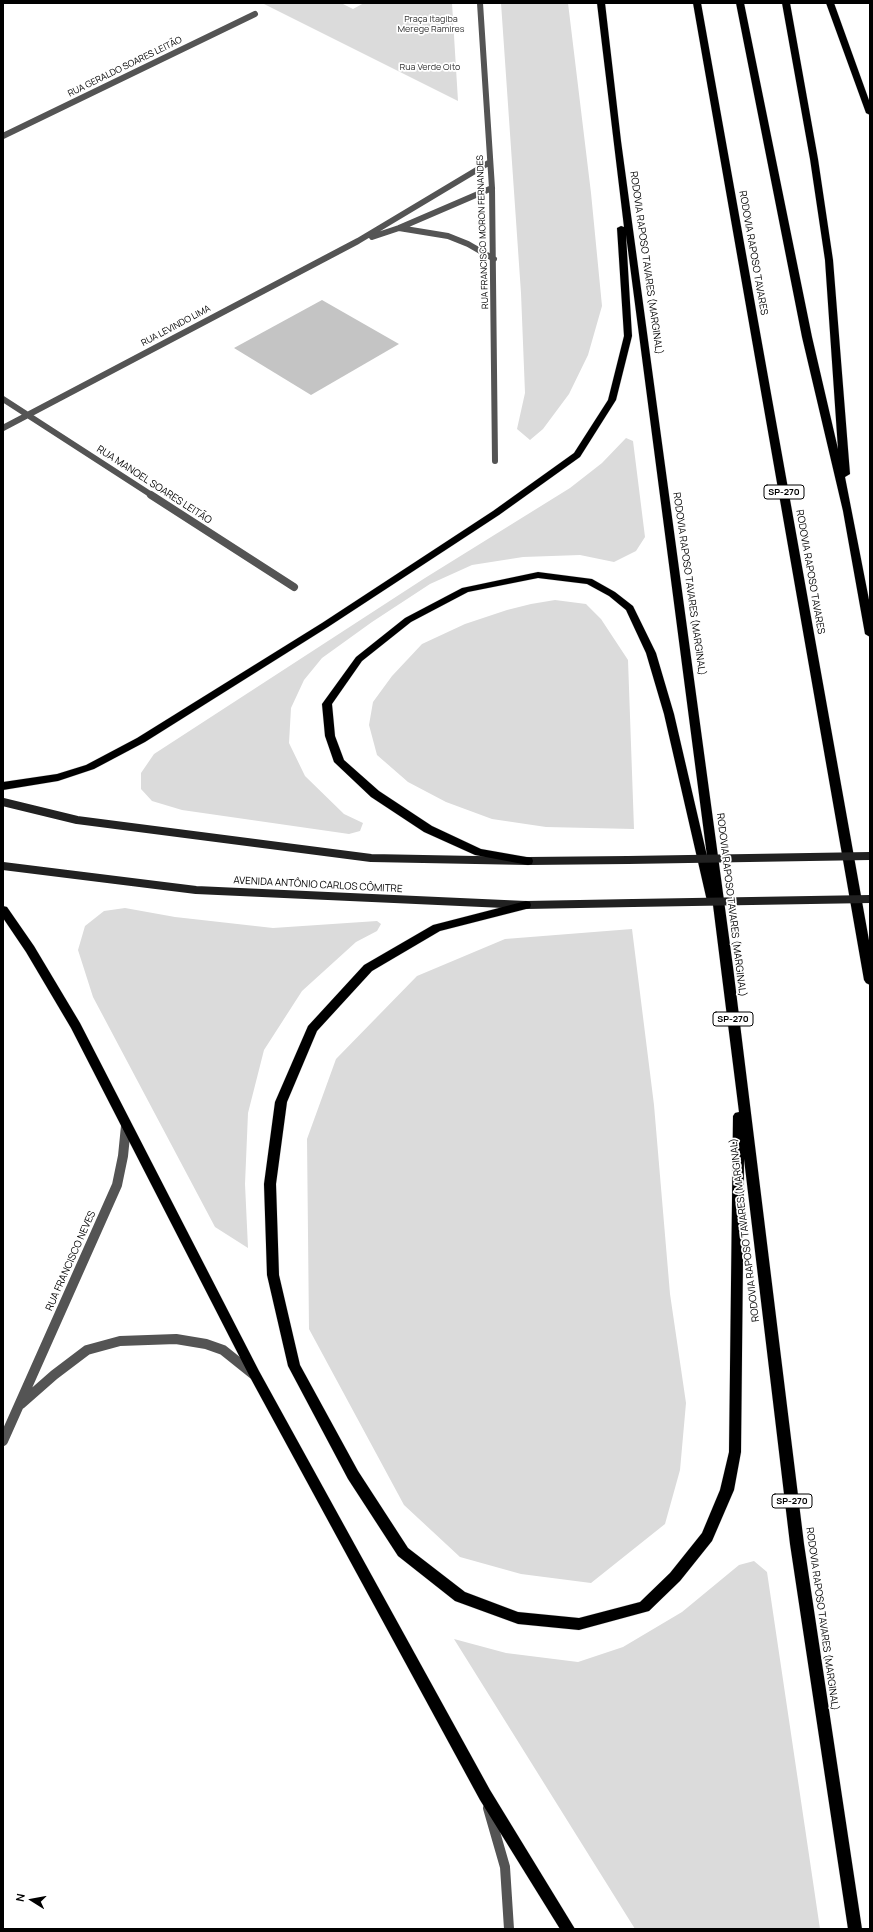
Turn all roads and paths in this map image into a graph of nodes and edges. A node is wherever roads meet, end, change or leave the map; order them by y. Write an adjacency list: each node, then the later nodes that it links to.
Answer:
1 (480, 3): 11 (street, RUA FRANCISCO MORON FERNANDES)
2 (601, 3): 10 (highway, RODOVIA RAPOSO TAVARES (MARGINAL) / SP-270)
3 (697, 3): 32 (highway, RODOVIA RAPOSO TAVARES / SP-270)
4 (740, 3): 20 (highway)
5 (786, 3): 20 (highway)
6 (830, 3): 8 (highway)
7 (255, 14): 9 (street, RUA GERALDO SOARES LEITÃO)
8 (870, 113)
9 (3, 136)
10 (616, 141): 23 (highway); 31 (highway, RODOVIA RAPOSO TAVARES (MARGINAL) / SP-270)
11 (490, 162): 12 (street, RUA FRANCISCO MORON FERNANDES); 14 (street, RUA LEVINDO LIMA)
12 (492, 188): 13 (street, RUA LEVINDO LIMA); 15 (street, RUA FRANCISCO MORON FERNANDES)
13 (399, 228): 14 (street, RUA LEVINDO LIMA); 15 (street, RUA LEVINDO LIMA)
14 (358, 241): 17 (street, RUA LEVINDO LIMA)
15 (494, 259): 19 (street, RUA FRANCISCO MORON FERNANDES)
16 (3, 399): 17 (street, RUA MANOEL SOARES LEITÃO)
17 (27, 415): 18 (street, RUA LEVINDO LIMA); 21 (street, RUA MANOEL SOARES LEITÃO)
18 (3, 428)
19 (495, 461)
20 (848, 511): 22 (highway)
21 (294, 587)
22 (870, 634)
23 (3, 786)
24 (3, 802): 26 (main road)
25 (870, 856): 26 (main road, bridge)
26 (528, 861): 31 (highway)
27 (3, 866): 29 (main road, AVENIDA ANTÔNIO CARLOS CÔMITRE)
28 (870, 899): 29 (main road, AVENIDA ANTÔNIO CARLOS CÔMITRE, bridge)
29 (526, 905): 33 (highway)
30 (3, 910): 34 (highway)
31 (727, 967): 33 (highway, RODOVIA RAPOSO TAVARES (MARGINAL) / SP-270)
32 (870, 980)
33 (739, 1072): 41 (highway, RODOVIA RAPOSO TAVARES (MARGINAL) / SP-270)
34 (126, 1120): 35 (highway); 36 (street, RUA FRANCISCO NEVES)
35 (255, 1375): 36 (street, RUA FRANCISCO NEVES); 38 (highway)
36 (19, 1406): 37 (street, RUA FRANCISCO NEVES)
37 (3, 1441)
38 (485, 1796): 39 (street); 40 (highway)
39 (509, 1929)
40 (568, 1929)
41 (855, 1929)

